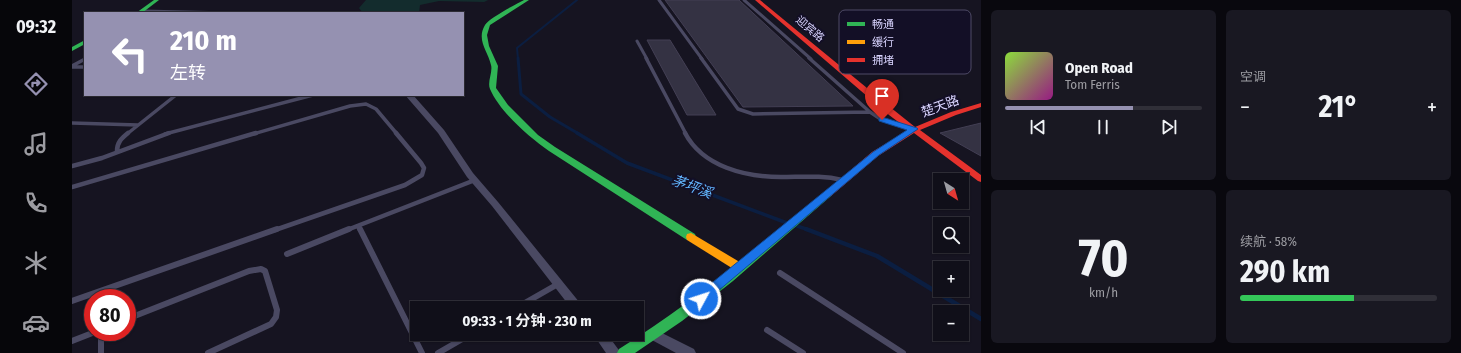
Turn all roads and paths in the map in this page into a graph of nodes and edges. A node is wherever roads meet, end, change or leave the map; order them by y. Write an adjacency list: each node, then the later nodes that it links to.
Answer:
1 (157, 0): 6 (main road)
2 (527, 0): 32 (main road)
3 (659, 0): 20 (lane)
4 (744, 0): 20 (lane)
5 (756, 0): 14 (main road, 迎宾路)
6 (140, 12): 7 (lane)
7 (162, 12)
8 (637, 41): 28 (lane)
9 (84, 43): 10 (main road)
10 (72, 49)
11 (84, 60): 12 (lane)
12 (72, 67): 13 (lane)
13 (84, 67)
14 (839, 68)
15 (847, 74): 23 (main road, 迎宾路)
16 (175, 96): 22 (lane)
17 (310, 96): 24 (lane)
18 (410, 96): 27 (street)
19 (981, 105): 23 (main road, 楚天路)
20 (870, 112): 23 (lane)
21 (72, 123): 22 (lane)
22 (138, 125): 24 (lane)
23 (914, 129): 26 (main road, 迎宾路); 28 (main road, 楚天路)
24 (117, 152): 25 (lane)
25 (72, 166)
26 (981, 179)
27 (475, 180): 30 (lane); 34 (street)
28 (844, 180): 32 (main road, 楚天路)
29 (72, 187): 35 (lane)
30 (358, 226): 31 (lane); 48 (lane)
31 (287, 254)
32 (740, 267): 40 (main road, 楚天路)
33 (780, 273): 54 (lane)
34 (559, 284): 36 (lane); 37 (street)
35 (72, 301)
36 (529, 301)
37 (572, 301)
38 (136, 315): 47 (lane)
39 (767, 330): 53 (lane)
40 (654, 335): 51 (main road, 楚天路); 52 (street)
41 (84, 336): 42 (lane)
42 (72, 341)
43 (101, 341): 46 (lane)
44 (459, 341): 49 (lane)
45 (604, 341): 50 (street)
46 (101, 353)
47 (208, 353)
48 (422, 353)
49 (438, 353)
50 (614, 353)
51 (624, 353)
52 (689, 353)
53 (802, 353)
54 (903, 353)

